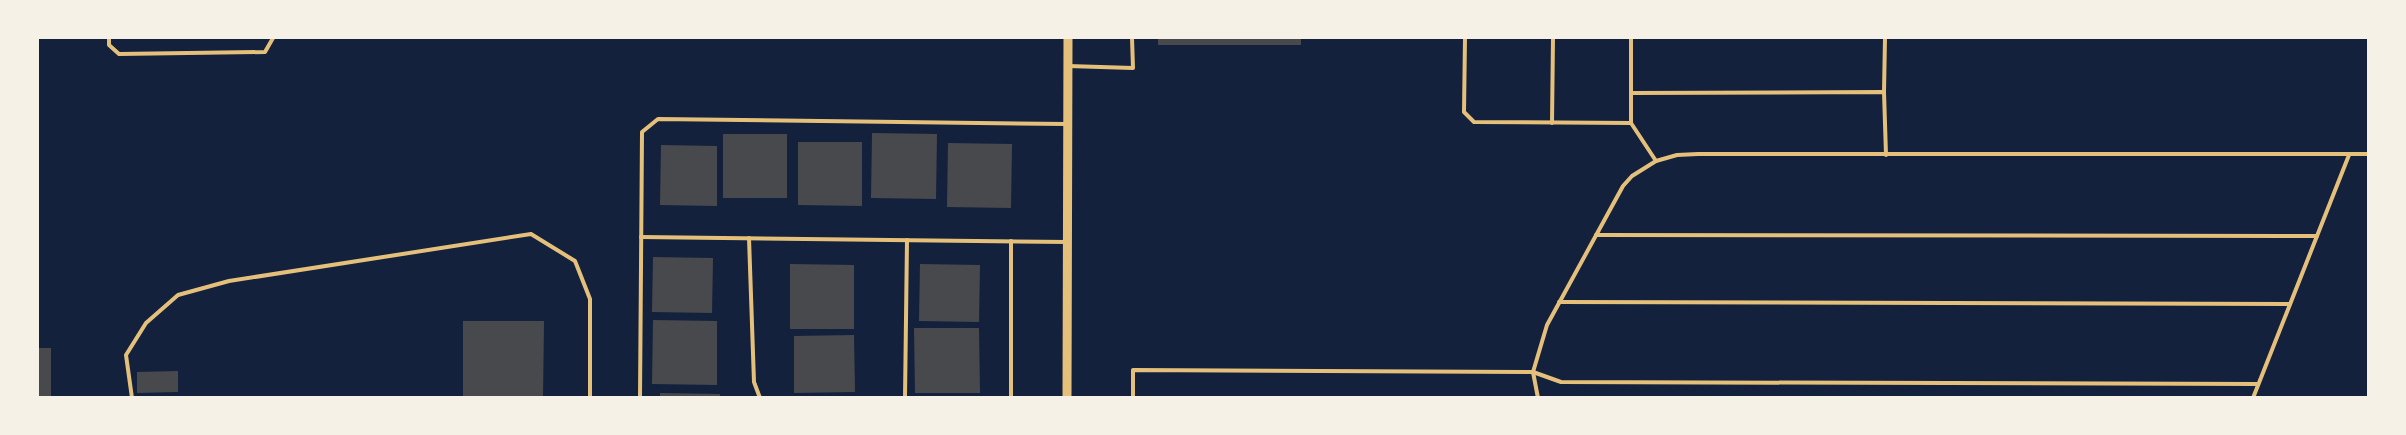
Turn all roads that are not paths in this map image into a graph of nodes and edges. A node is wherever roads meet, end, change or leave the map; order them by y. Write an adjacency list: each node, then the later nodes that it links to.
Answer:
1 (109, 38): 2 (lane)
2 (273, 38)
3 (1068, 38): 9 (street)
4 (1132, 38): 9 (lane)
5 (1465, 38): 12 (lane)
6 (1553, 38): 12 (lane)
7 (1631, 38): 11 (lane)
8 (1884, 38): 10 (lane)
9 (1068, 66): 13 (street)
10 (1884, 92): 11 (lane); 16 (lane)
11 (1631, 93): 14 (lane)
12 (1552, 123): 14 (lane)
13 (1068, 124): 21 (lane); 25 (street)
14 (1631, 124): 18 (lane)
15 (2368, 154): 17 (lane)
16 (1886, 155): 17 (lane); 18 (lane)
17 (2349, 155): 20 (lane)
18 (1656, 161): 19 (lane)
19 (1596, 235): 20 (lane); 26 (lane)
20 (2317, 236): 27 (lane)
21 (641, 237): 22 (lane); 32 (lane)
22 (749, 238): 23 (lane); 33 (lane)
23 (907, 240): 24 (lane); 34 (lane)
24 (1011, 241): 25 (lane); 35 (lane)
25 (1068, 242): 36 (street)
26 (1559, 302): 27 (lane); 28 (lane)
27 (2290, 304): 29 (lane)
28 (1533, 372): 29 (lane); 37 (lane); 38 (lane)
29 (2258, 384): 39 (lane)
30 (132, 398): 31 (lane)
31 (590, 398)
32 (640, 398)
33 (760, 398)
34 (905, 398)
35 (1011, 398)
36 (1068, 398)
37 (1133, 398)
38 (1538, 398)
39 (2253, 398)

